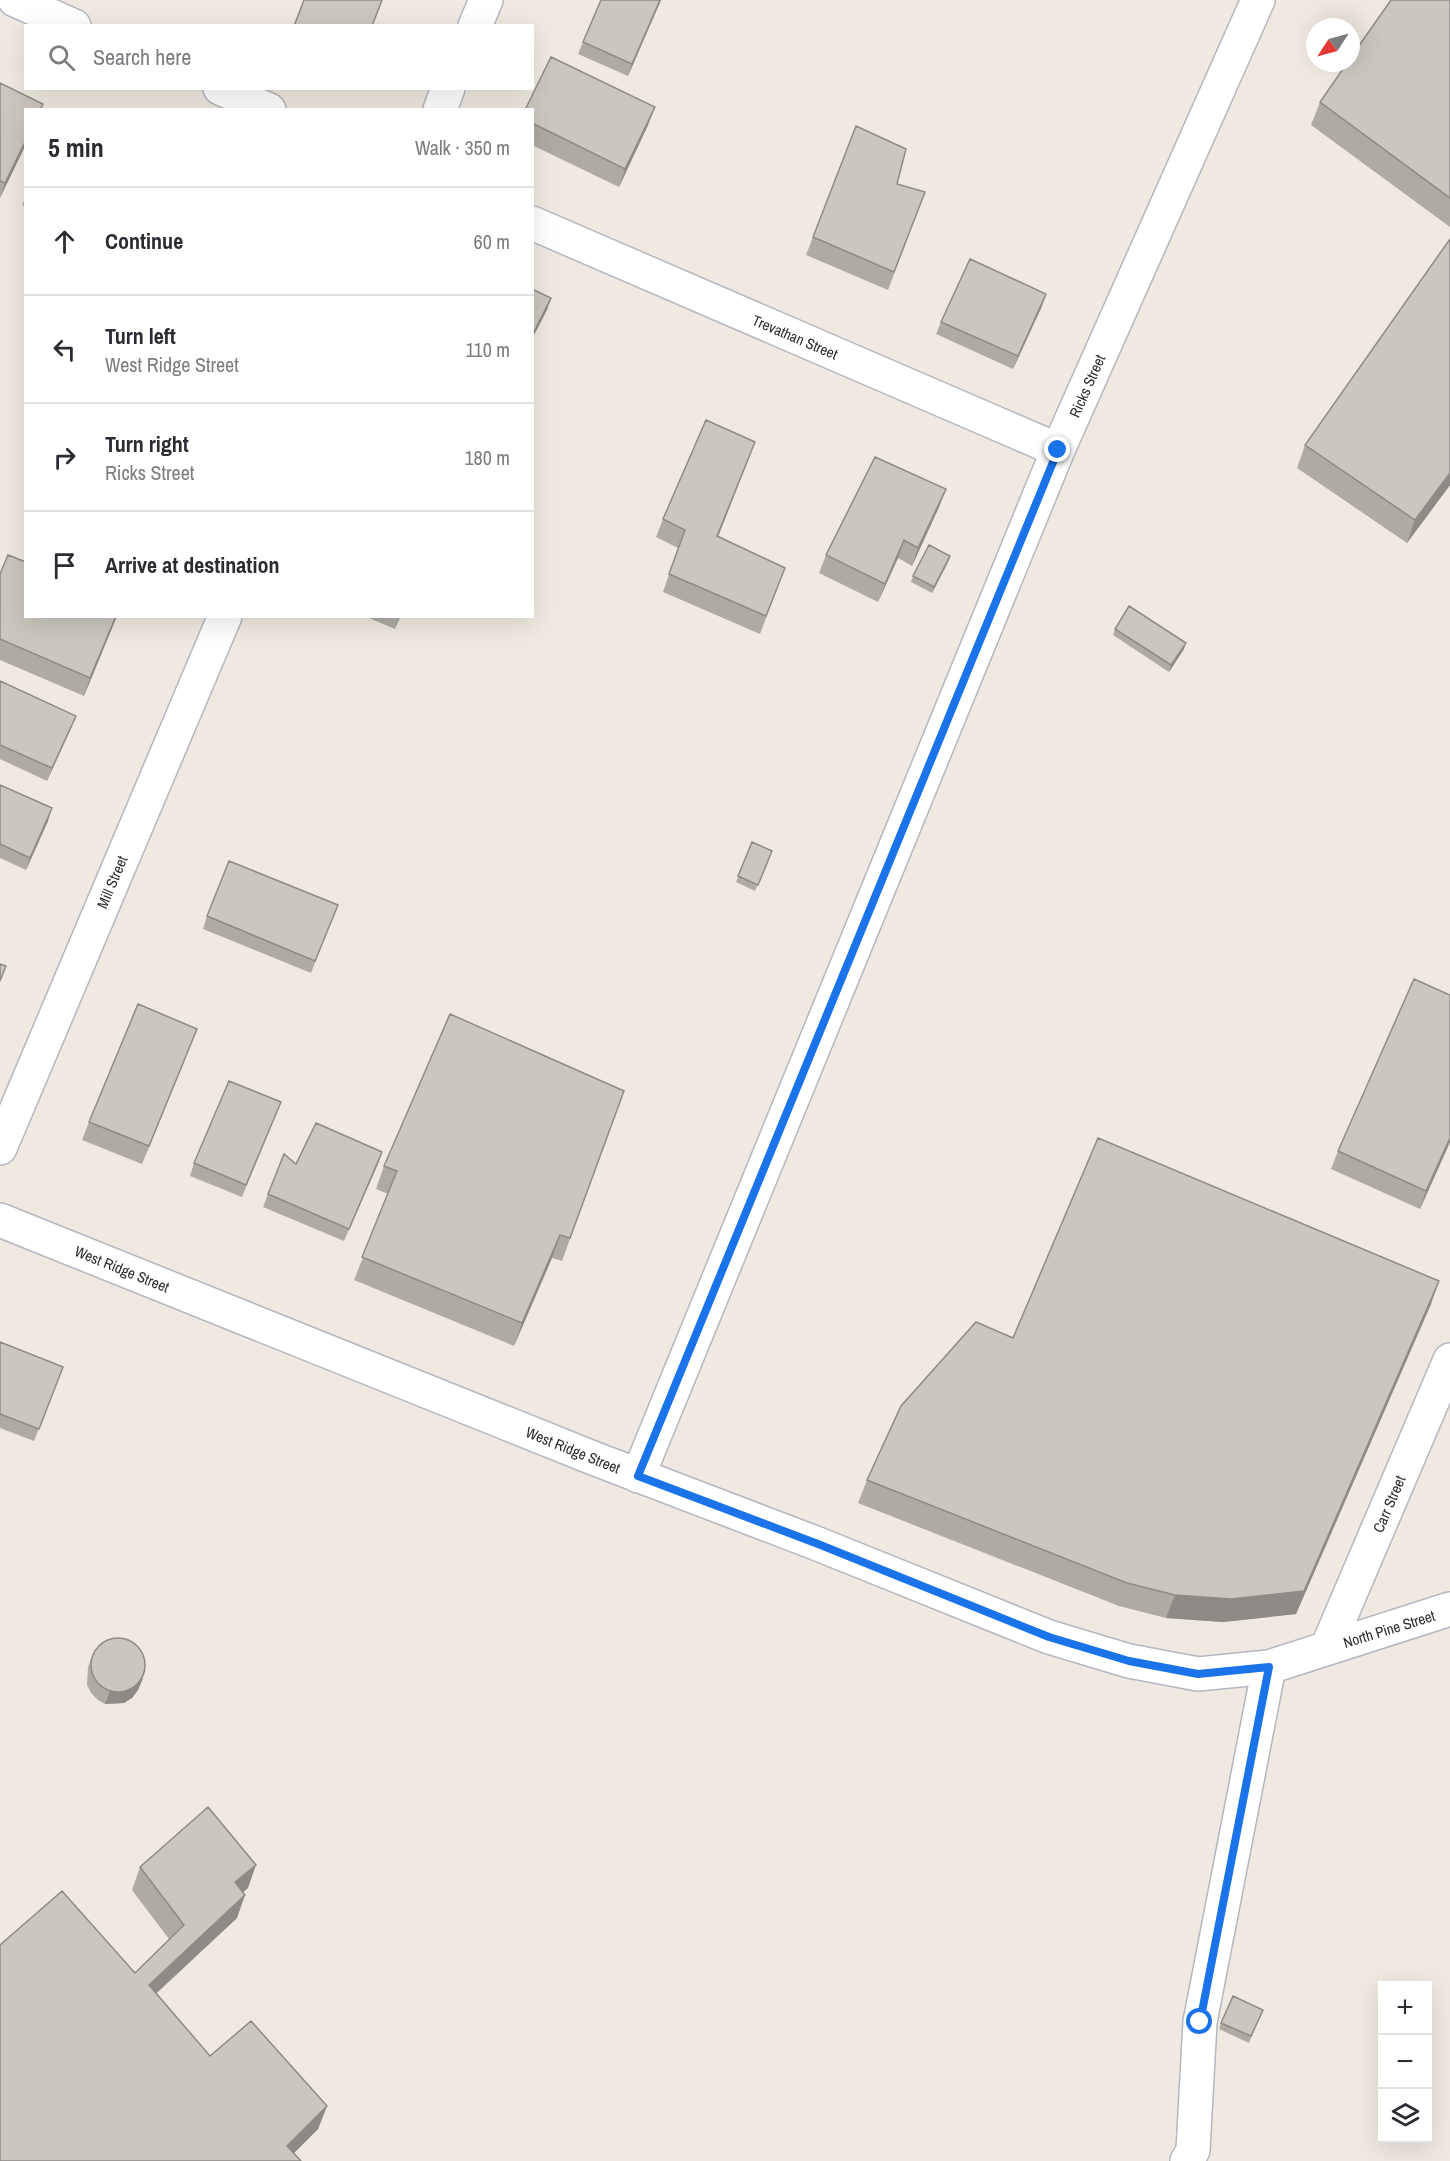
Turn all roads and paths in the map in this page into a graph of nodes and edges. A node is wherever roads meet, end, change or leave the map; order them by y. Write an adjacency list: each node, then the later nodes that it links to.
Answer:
1 (15, 0): 4 (street)
2 (486, 0): 5 (street)
3 (1258, 0): 11 (street, Ricks Street)
4 (69, 24)
5 (476, 24)
6 (224, 90): 8 (street)
7 (447, 90): 9 (street)
8 (265, 108)
9 (441, 108)
10 (534, 224): 11 (street, Trevathan Street)
11 (1058, 450): 16 (street, Ricks Street)
12 (224, 618): 13 (street, Mill Street)
13 (0, 1148)
14 (0, 1220): 16 (street, West Ridge Street)
15 (1450, 1360): 18 (street, Carr Street)
16 (638, 1476): 19 (street, West Ridge Street)
17 (1450, 1609): 18 (street, North Pine Street)
18 (1328, 1648): 19 (street, West Ridge Street)
19 (1269, 1667): 20 (street)
20 (1187, 2161)

